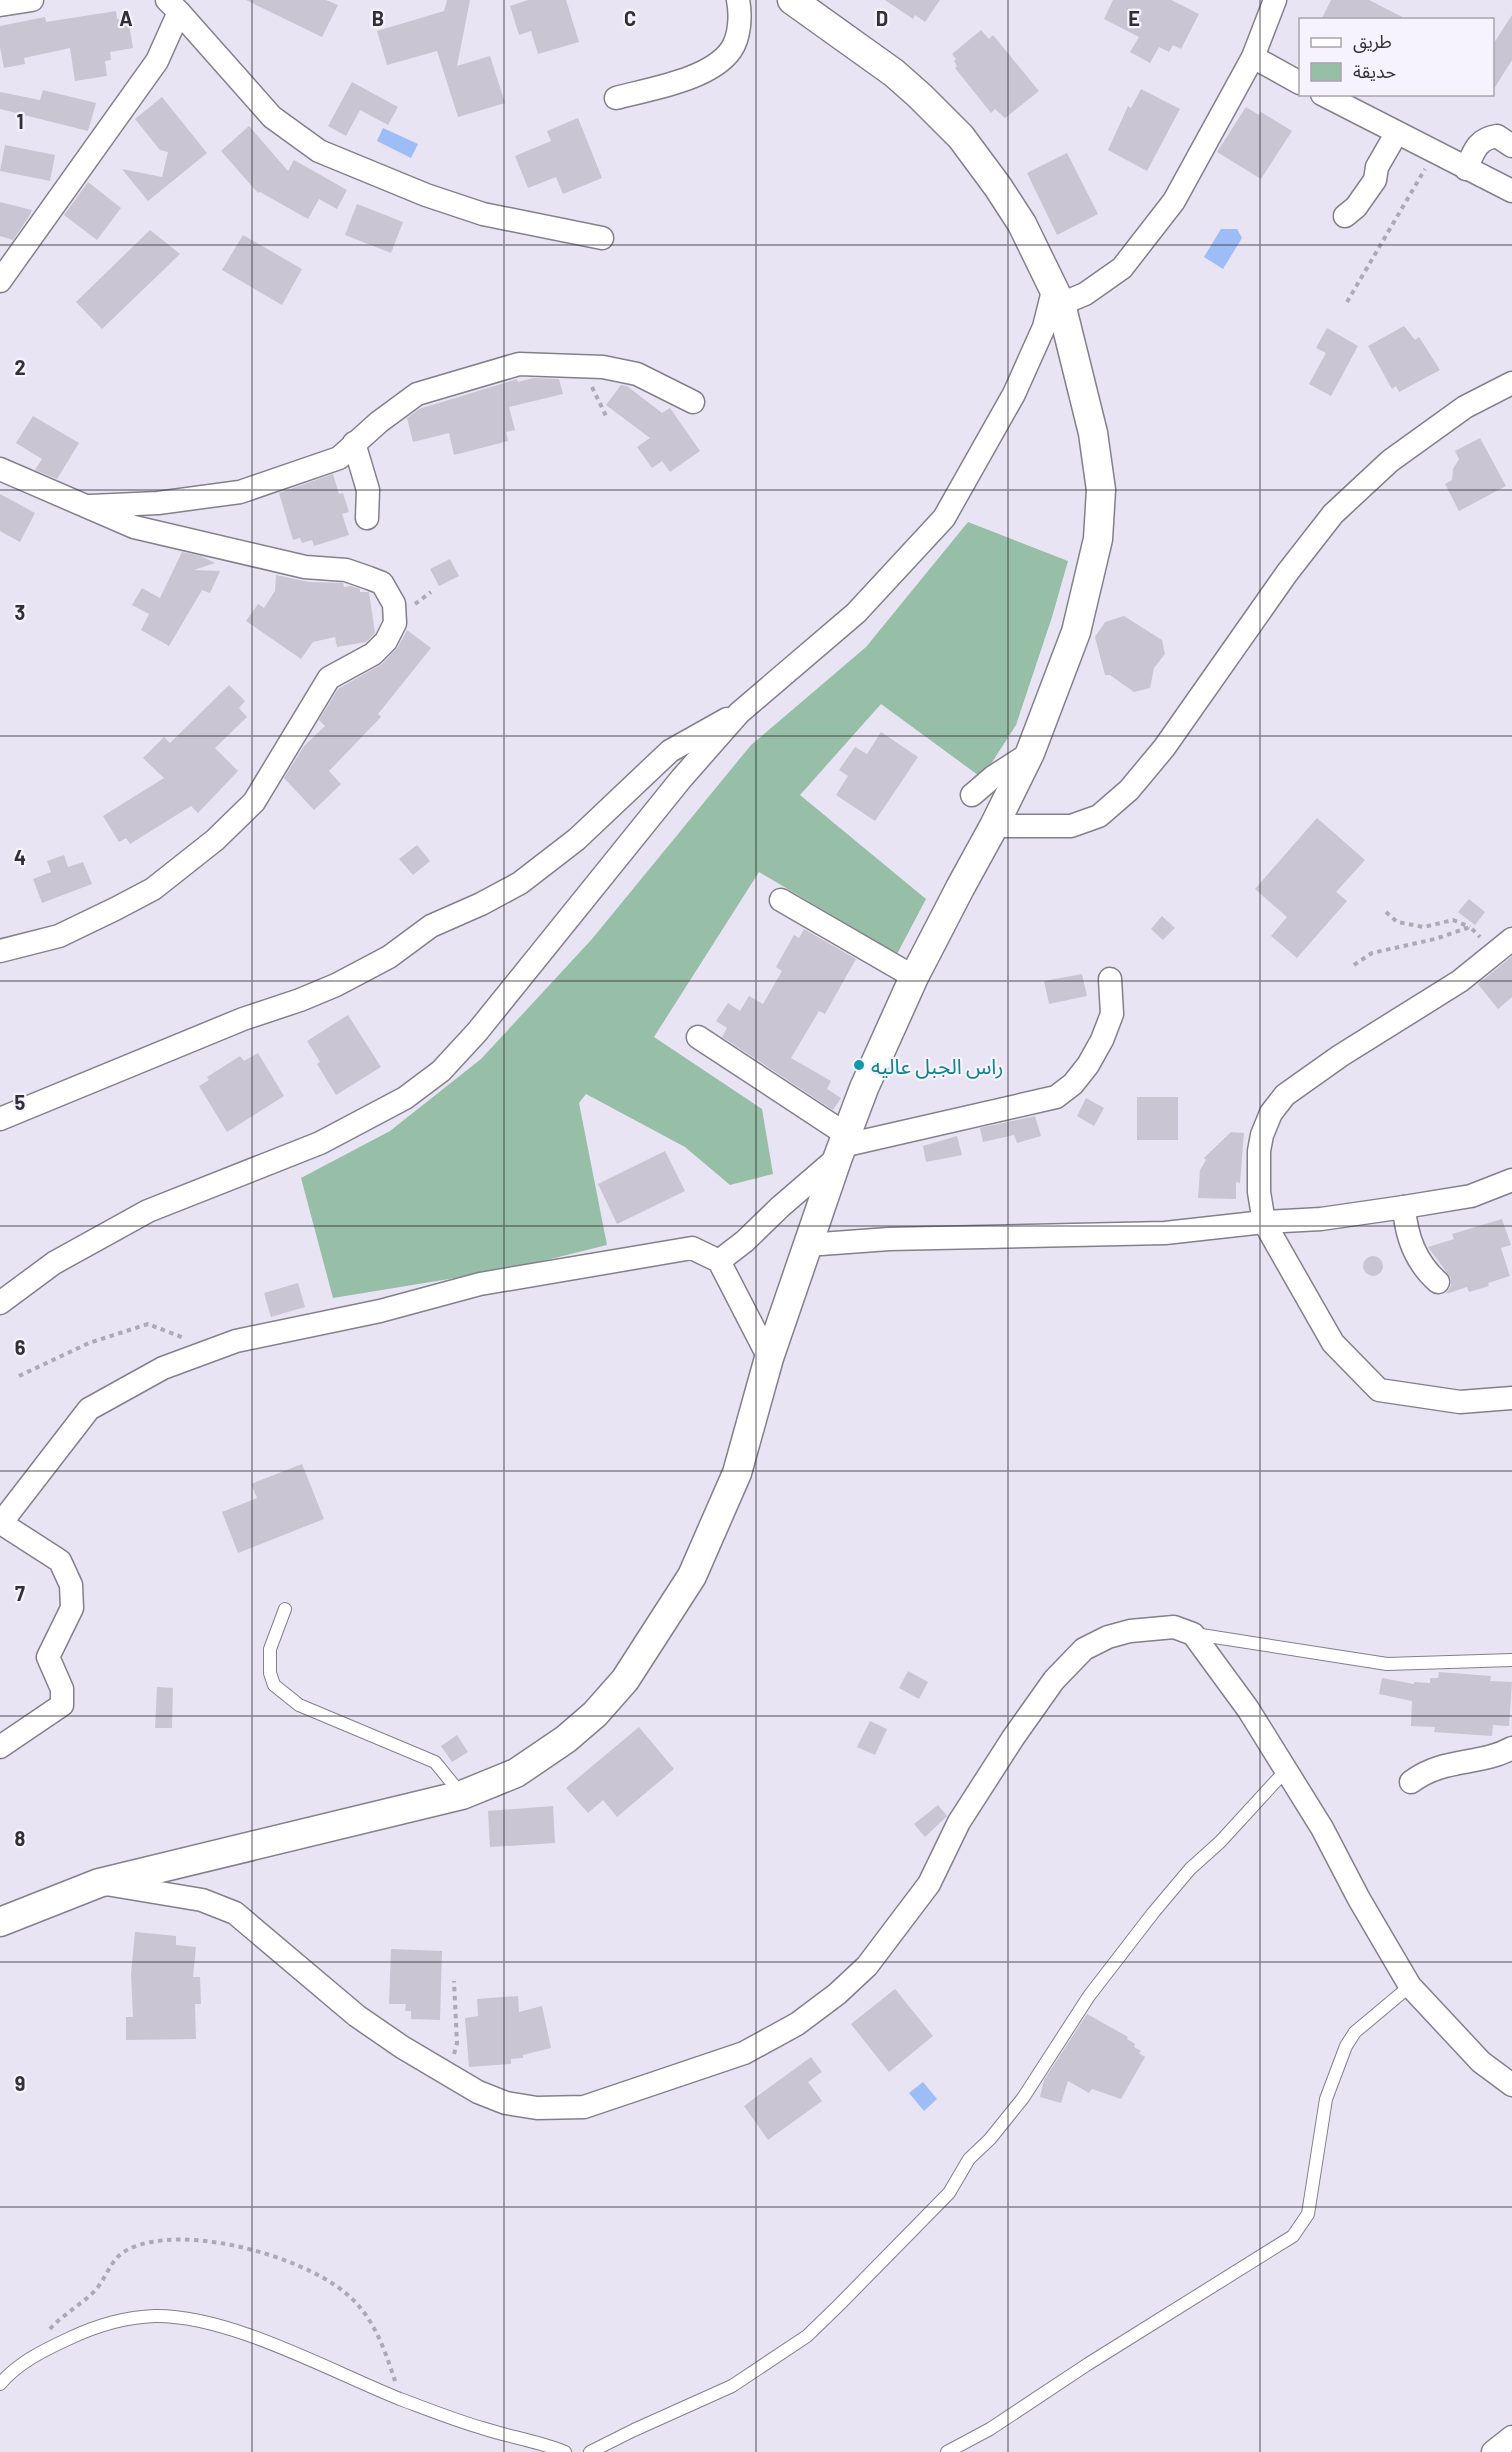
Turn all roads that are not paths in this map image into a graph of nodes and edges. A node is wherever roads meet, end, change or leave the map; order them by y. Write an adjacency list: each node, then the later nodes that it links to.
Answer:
1 (32, 0): 5 (street)
2 (738, 0): 10 (street)
3 (792, 0): 18 (street)
4 (1275, 0): 7 (street)
5 (0, 5)
6 (173, 6): 16 (street); 17 (street)
7 (1253, 57): 8 (street); 18 (street)
8 (1299, 82)
9 (1326, 96): 11 (street)
10 (616, 98)
11 (1396, 134): 13 (street); 15 (street)
12 (1512, 146): 13 (street)
13 (1466, 168): 14 (street)
14 (1512, 191)
15 (1345, 216)
16 (602, 238)
17 (0, 281)
18 (1057, 298): 25 (street); 26 (street)
19 (1512, 383): 28 (street)
20 (693, 402): 21 (street)
21 (354, 443): 23 (street); 24 (street)
22 (0, 468): 23 (street)
23 (87, 506): 31 (street)
24 (367, 518)
25 (739, 713): 35 (street); 43 (street)
26 (1030, 753): 27 (street); 28 (street)
27 (972, 795)
28 (994, 826): 32 (street)
29 (781, 900): 32 (street)
30 (1504, 946): 39 (street)
31 (0, 951)
32 (914, 977): 36 (street)
33 (1110, 980): 36 (street)
34 (698, 1037): 36 (street)
35 (0, 1119)
36 (842, 1146): 40 (street); 41 (street)
37 (1512, 1180): 38 (street)
38 (1404, 1207): 39 (street); 42 (street)
39 (1264, 1222): 40 (street); 45 (street)
40 (807, 1245): 44 (street)
41 (719, 1261): 44 (street); 49 (street)
42 (1438, 1282)
43 (0, 1303)
44 (769, 1358): 53 (street)
45 (1512, 1398)
46 (285, 1609): 53 (lane)
47 (1193, 1634): 48 (lane); 51 (street); 54 (street)
48 (1512, 1660)
49 (0, 1747)
50 (1512, 1748): 52 (street)
51 (1287, 1769): 56 (street); 61 (lane)
52 (1411, 1782)
53 (462, 1795): 54 (street)
54 (99, 1883): 55 (street)
55 (0, 1922)
56 (1410, 1986): 57 (street); 62 (lane)
57 (1512, 2085)
58 (0, 2384): 60 (lane)
59 (1512, 2437): 63 (street)
60 (565, 2452)
61 (590, 2452)
62 (947, 2452)
63 (1493, 2452)

